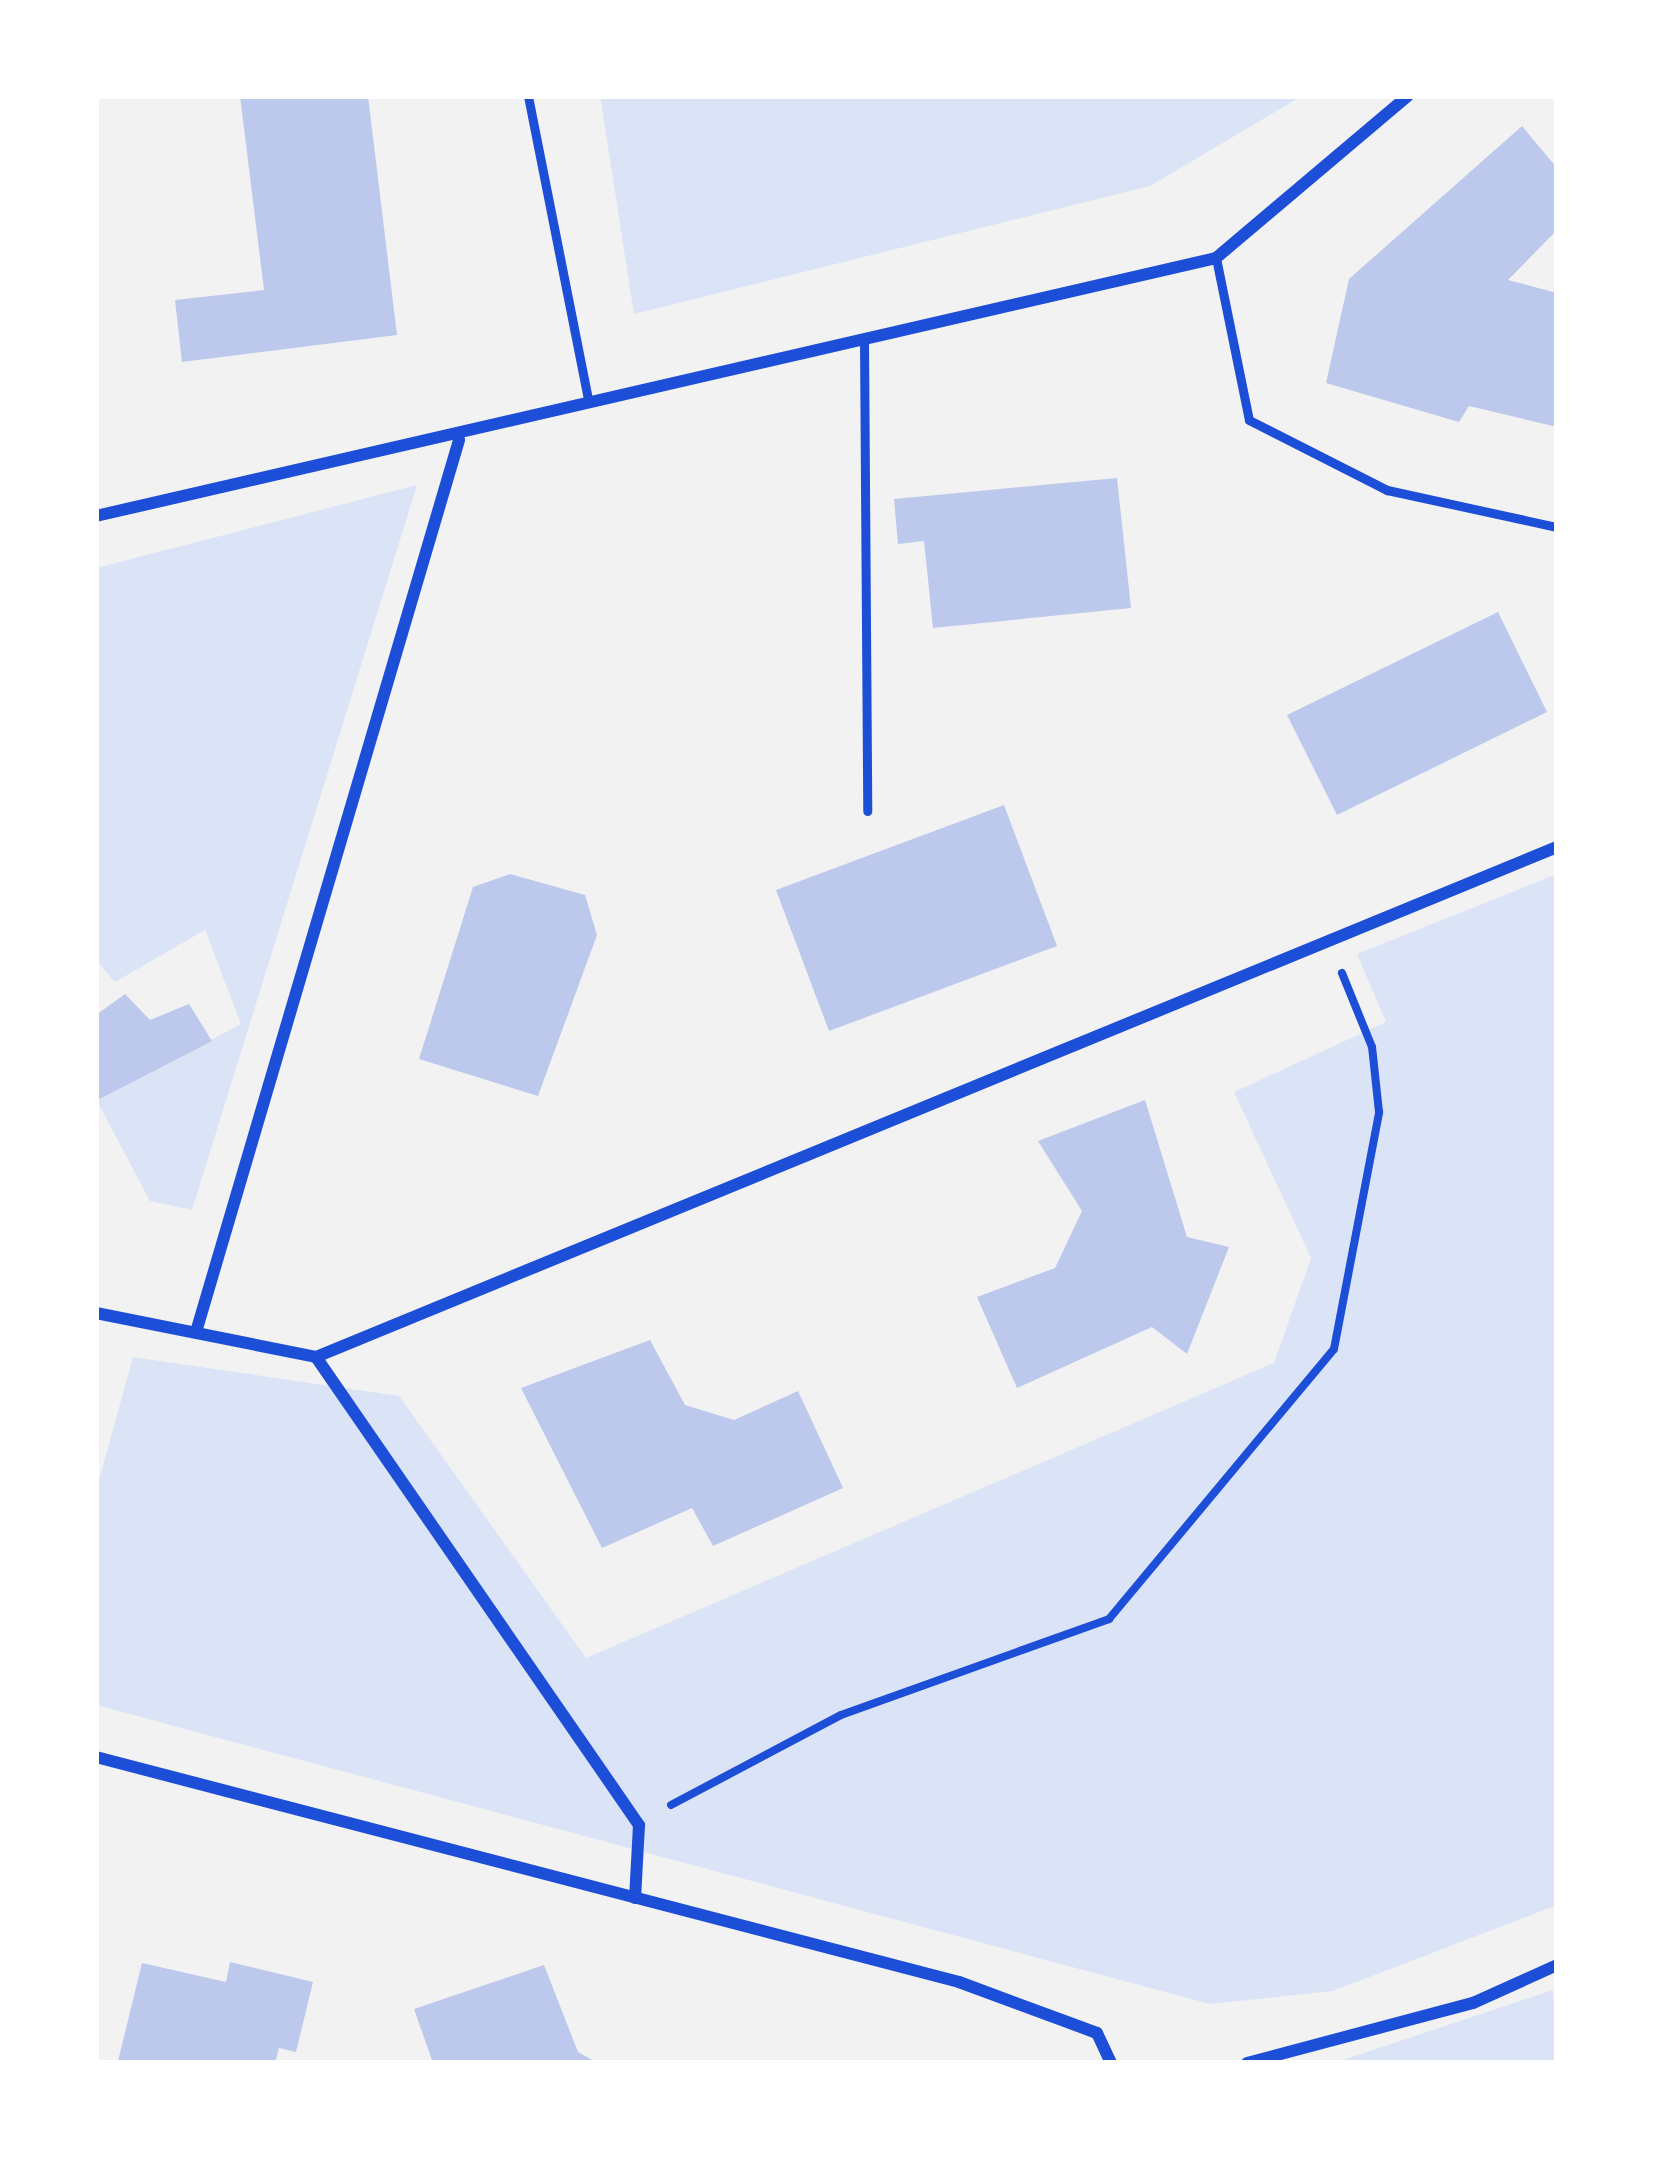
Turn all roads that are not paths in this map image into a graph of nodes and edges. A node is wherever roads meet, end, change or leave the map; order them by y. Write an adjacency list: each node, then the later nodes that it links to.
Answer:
1 (528, 96): 5 (lane)
2 (1408, 96): 3 (street)
3 (1216, 258): 4 (street); 8 (lane)
4 (864, 340): 5 (street); 9 (lane)
5 (589, 403): 6 (street)
6 (459, 440): 7 (street); 12 (street)
7 (96, 516)
8 (1557, 527)
9 (867, 812)
10 (1557, 847): 13 (street)
11 (96, 1313): 12 (street)
12 (196, 1332): 13 (street)
13 (316, 1358): 15 (street)
14 (96, 1757): 15 (street)
15 (635, 1898): 17 (street)
16 (1557, 1965): 18 (street)
17 (1111, 2063)
18 (1247, 2063)

